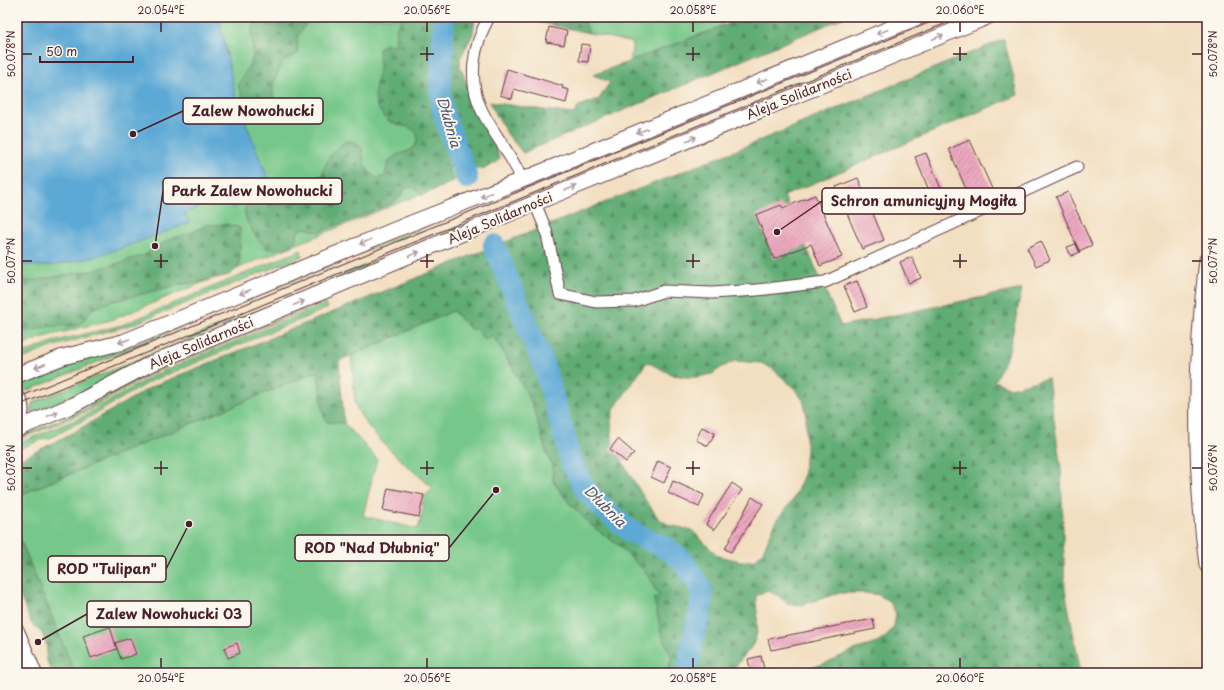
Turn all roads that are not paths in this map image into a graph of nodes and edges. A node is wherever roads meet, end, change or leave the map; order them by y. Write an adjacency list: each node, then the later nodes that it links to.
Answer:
1 (489, 17): 5 (street)
2 (918, 17): 5 (street, Aleja Solidarności, one-way to 5)
3 (987, 17): 6 (street, Aleja Solidarności, one-way to 3)
4 (1077, 167): 6 (street)
5 (522, 180): 8 (street, Aleja Solidarności, one-way to 8)
6 (535, 203): 11 (street, Aleja Solidarności, one-way to 6)
7 (1207, 260): 12 (street)
8 (17, 375)
9 (17, 396): 10 (street)
10 (17, 425)
11 (17, 429)
12 (1207, 566)
13 (17, 632): 14 (street)
14 (34, 673)

